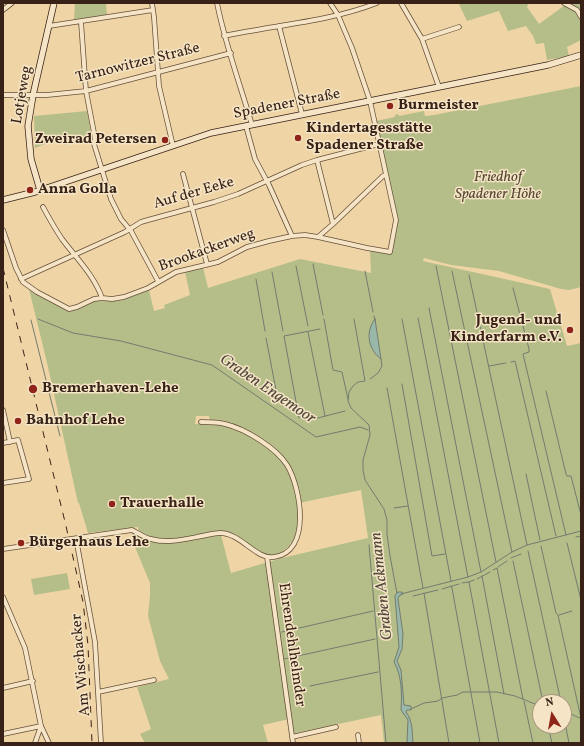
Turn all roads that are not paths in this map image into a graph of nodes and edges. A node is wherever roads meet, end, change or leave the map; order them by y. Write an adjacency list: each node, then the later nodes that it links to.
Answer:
1 (12, 3): 9 (street)
2 (54, 3): 14 (street, Lotjeweg)
3 (152, 3): 10 (street)
4 (217, 3): 17 (street)
5 (330, 3): 11 (street)
6 (377, 3): 11 (street)
7 (402, 3): 18 (street)
8 (564, 3): 12 (street)
9 (3, 10)
10 (153, 10): 13 (street); 21 (street)
11 (338, 15): 15 (street); 26 (street)
12 (581, 17)
13 (81, 22): 14 (street); 23 (street)
14 (49, 26): 25 (street, Lotjeweg)
15 (279, 26): 17 (street); 27 (street)
16 (459, 27): 18 (street)
17 (224, 36): 19 (street)
18 (422, 39): 22 (street)
19 (231, 53): 21 (street, Tarnowitzer Straße); 28 (street)
20 (581, 55): 22 (street, Spadener Straße)
21 (158, 72): 23 (street, Tarnowitzer Straße); 30 (street)
22 (439, 87): 26 (street, Spadener Straße)
23 (86, 91): 25 (street, Tarnowitzer Straße); 32 (street)
24 (3, 95): 25 (street, Tarnowitzer Straße)
25 (34, 95): 36 (street, Lotjeweg)
26 (370, 101): 27 (street, Spadener Straße); 29 (street)
27 (302, 114): 28 (street, Spadener Straße)
28 (249, 125): 30 (street, Spadener Straße); 35 (street)
29 (379, 144): 31 (street, Auf der Eeke); 34 (street)
30 (173, 146): 32 (street, Spadener Straße)
31 (317, 160): 35 (street, Auf der Eeke); 40 (street)
32 (101, 170): 36 (street, Spadener Straße); 41 (street)
33 (184, 174): 39 (street)
34 (386, 175): 40 (street); 44 (street, Brookackerweg)
35 (267, 182): 39 (street, Auf der Eeke); 43 (street)
36 (40, 190): 37 (street, Spadener Straße)
37 (3, 200)
38 (43, 207): 45 (street)
39 (193, 208): 41 (street, Auf der Eeke); 46 (street)
40 (333, 224): 44 (street)
41 (130, 229): 45 (street, Auf der Eeke); 48 (street)
42 (3, 230): 47 (street)
43 (292, 236): 44 (street, Brookackerweg); 46 (street, Brookackerweg)
44 (318, 237)
45 (76, 255): 47 (street, Auf der Eeke); 49 (street)
46 (207, 264): 48 (street, Brookackerweg)
47 (21, 279): 49 (street, Brookackerweg)
48 (158, 281): 49 (street, Brookackerweg)
49 (102, 298)
50 (3, 410): 52 (street)
51 (201, 422): 57 (street)
52 (10, 442): 53 (street); 54 (street)
53 (3, 444)
54 (3, 483)
55 (79, 538): 56 (street); 57 (street); 62 (street, Am Wischacker)
56 (3, 549)
57 (267, 557): 67 (street, Ehrendehlhelmder)
58 (3, 598): 60 (street)
59 (154, 680): 62 (street)
60 (33, 681): 61 (street); 63 (street)
61 (3, 688)
62 (98, 692): 70 (street, Am Wischacker)
63 (41, 726): 65 (street); 68 (street); 69 (street)
64 (336, 727): 67 (street)
65 (3, 734)
66 (358, 735): 72 (street)
67 (292, 737): 71 (street, Ehrendehlhelmder)
68 (35, 743)
69 (49, 743)
70 (100, 743)
71 (293, 743)
72 (359, 743)

